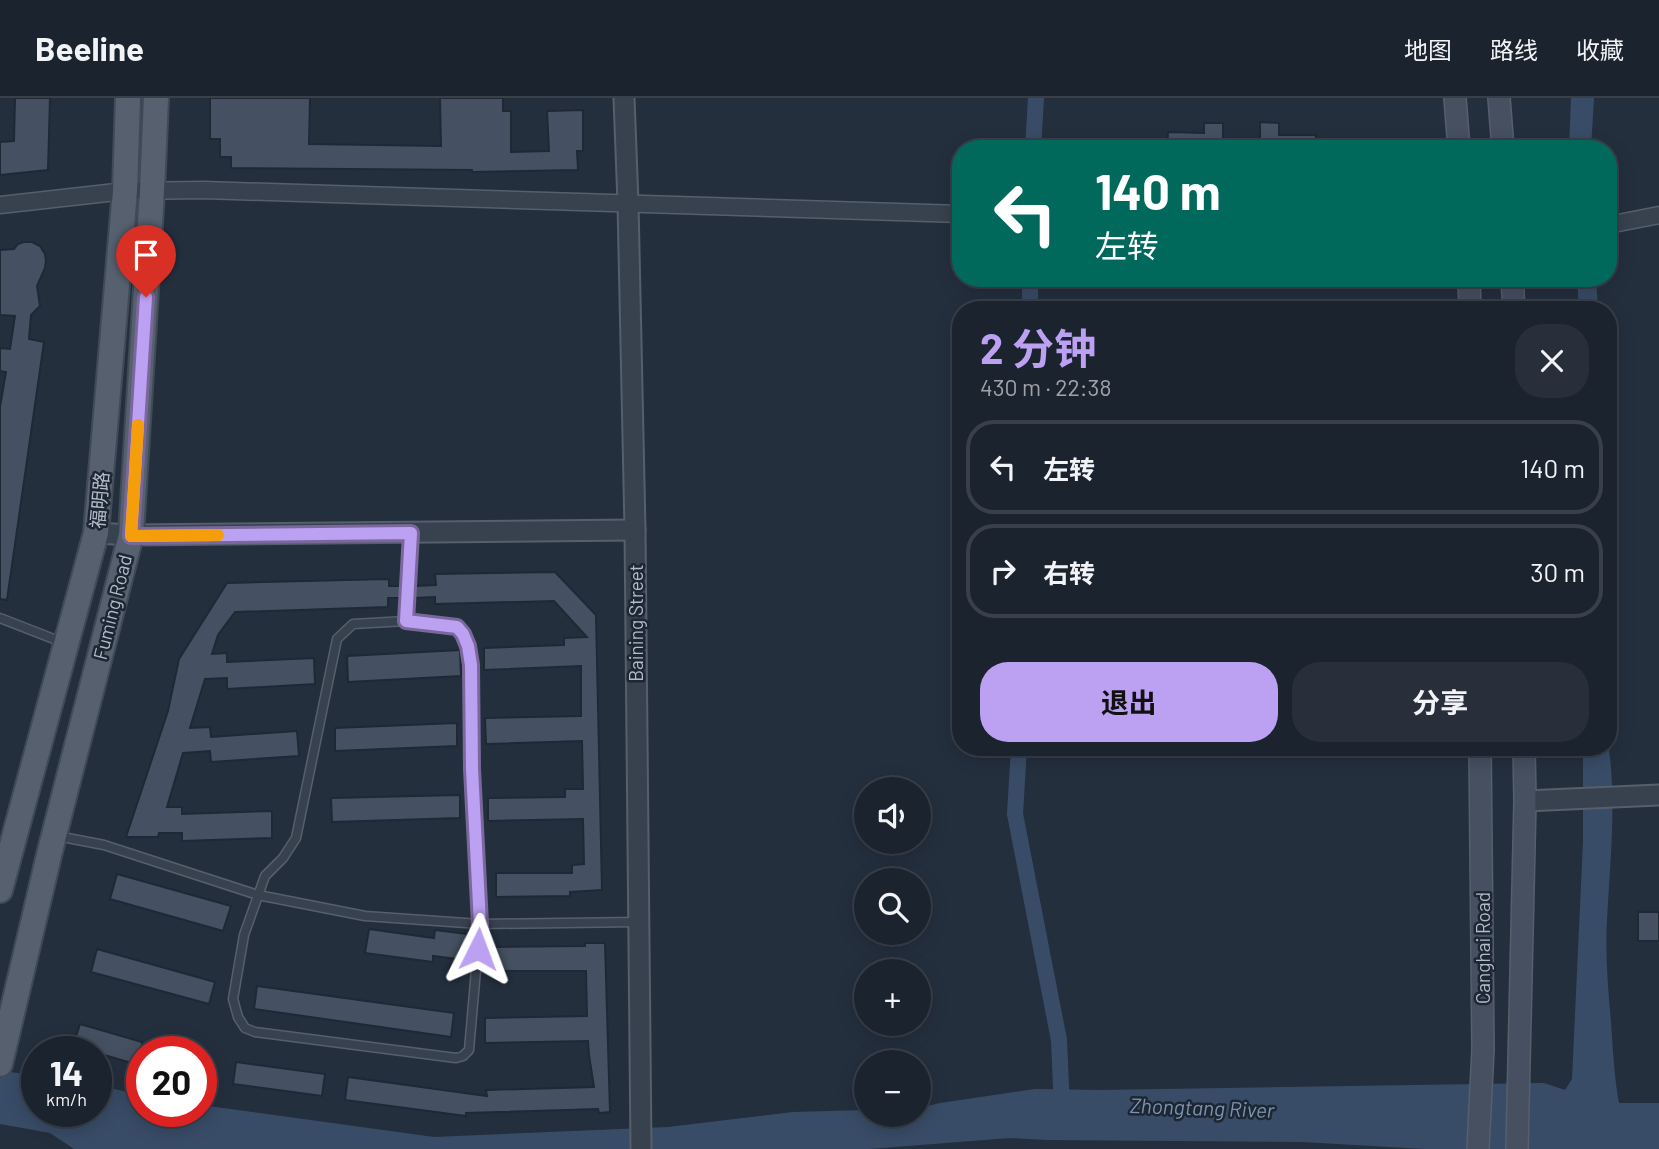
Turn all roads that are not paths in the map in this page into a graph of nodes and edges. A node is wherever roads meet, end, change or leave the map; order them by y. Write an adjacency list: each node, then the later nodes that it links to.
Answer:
1 (128, 98): 8 (main road, 福明路)
2 (156, 98): 9 (main road, Fuming Road)
3 (624, 98): 10 (street, Baining Street)
4 (1455, 98): 6 (main road)
5 (1499, 98): 7 (main road)
6 (1458, 140)
7 (1502, 140)
8 (125, 191): 9 (street); 11 (street); 16 (main road, 福明路)
9 (152, 191): 10 (street); 18 (main road, Fuming Road)
10 (628, 204): 12 (street); 15 (street, Baining Street)
11 (0, 205)
12 (952, 214)
13 (1659, 215): 14 (street)
14 (1617, 223)
15 (635, 530): 17 (street); 29 (street, Baining Street)
16 (96, 533): 18 (street); 21 (main road, 福明路)
17 (411, 533): 18 (street); 20 (lane)
18 (131, 536): 26 (main road, Fuming Road)
19 (0, 618): 21 (lane)
20 (406, 621): 28 (lane); 30 (lane)
21 (66, 644): 27 (main road, 福明路)
22 (1480, 756): 33 (main road, Canghai Road)
23 (1524, 756): 25 (main road, Canghai Road)
24 (1659, 795): 25 (street)
25 (1525, 801): 34 (main road, Canghai Road)
26 (54, 836): 28 (lane); 31 (main road, Fuming Road)
27 (0, 890)
28 (258, 895): 30 (lane); 30 (lane)
29 (638, 922): 30 (lane); 32 (street, Baining Street)
30 (480, 924)
31 (3, 1052)
32 (640, 1149)
33 (1478, 1149)
34 (1517, 1149)

